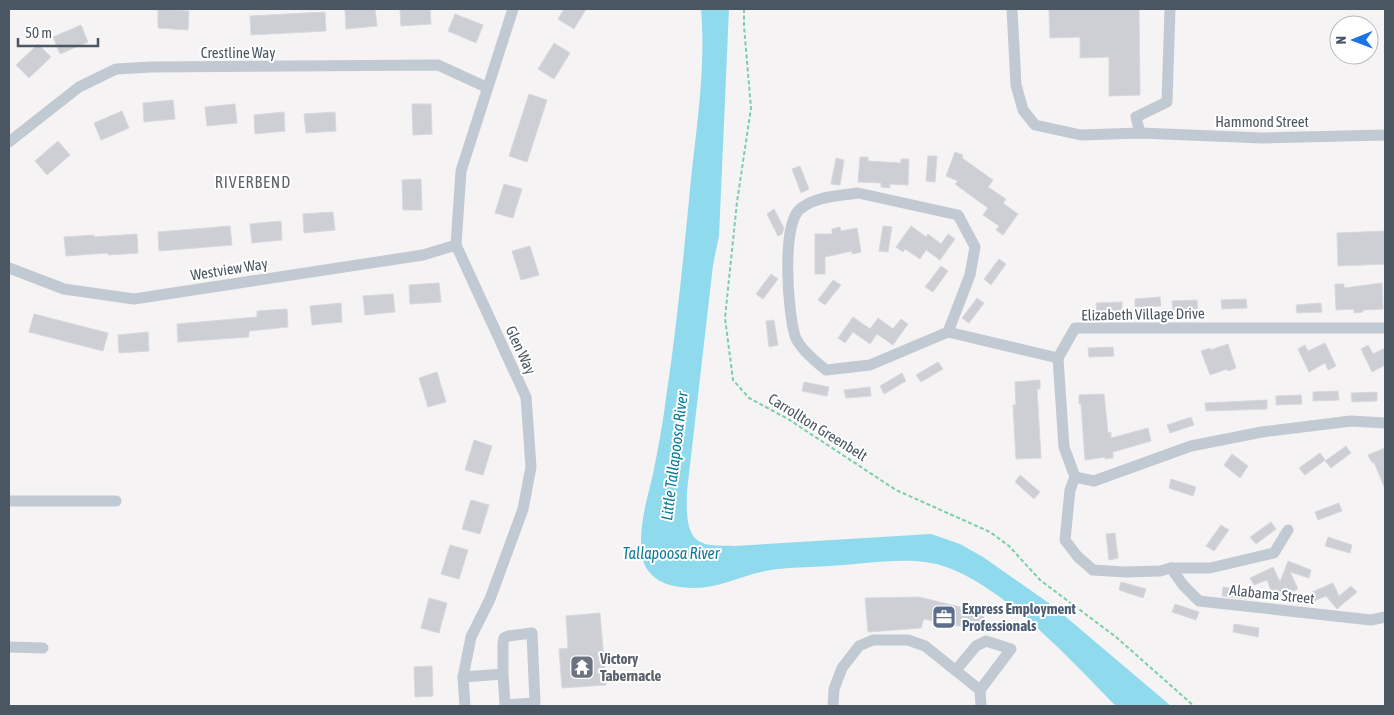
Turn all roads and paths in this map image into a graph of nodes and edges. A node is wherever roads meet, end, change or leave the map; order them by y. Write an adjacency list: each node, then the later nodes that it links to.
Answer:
1 (513, 9): 5 (street, Glen Way)
2 (744, 9): 31 (path, Carrollton Greenbelt)
3 (1012, 9): 6 (street, Hammond Street)
4 (1170, 9): 6 (street)
5 (486, 87): 8 (street, Crestline Way); 9 (street, Glen Way)
6 (1140, 134): 7 (street, Hammond Street)
7 (1385, 135)
8 (9, 142)
9 (456, 244): 10 (street, Westview Way); 25 (street, Glen Way)
10 (9, 268)
11 (1385, 328): 13 (street, Elizabeth Village Drive)
12 (948, 332): 12 (street); 13 (street)
13 (1058, 358): 15 (street)
14 (1385, 423): 15 (street)
15 (1075, 477): 19 (street)
16 (9, 501): 17 (street)
17 (116, 501)
18 (1288, 530): 19 (street)
19 (1171, 568): 20 (street, Alabama Street)
20 (1385, 617)
21 (9, 648): 22 (street)
22 (43, 648)
23 (956, 670): 26 (street); 26 (street); 29 (street)
24 (502, 674): 25 (street); 27 (street); 27 (street)
25 (463, 677): 28 (street, Glen Way)
26 (980, 690): 30 (street)
27 (536, 705)
28 (465, 706)
29 (833, 706)
30 (981, 706)
31 (1194, 706)

